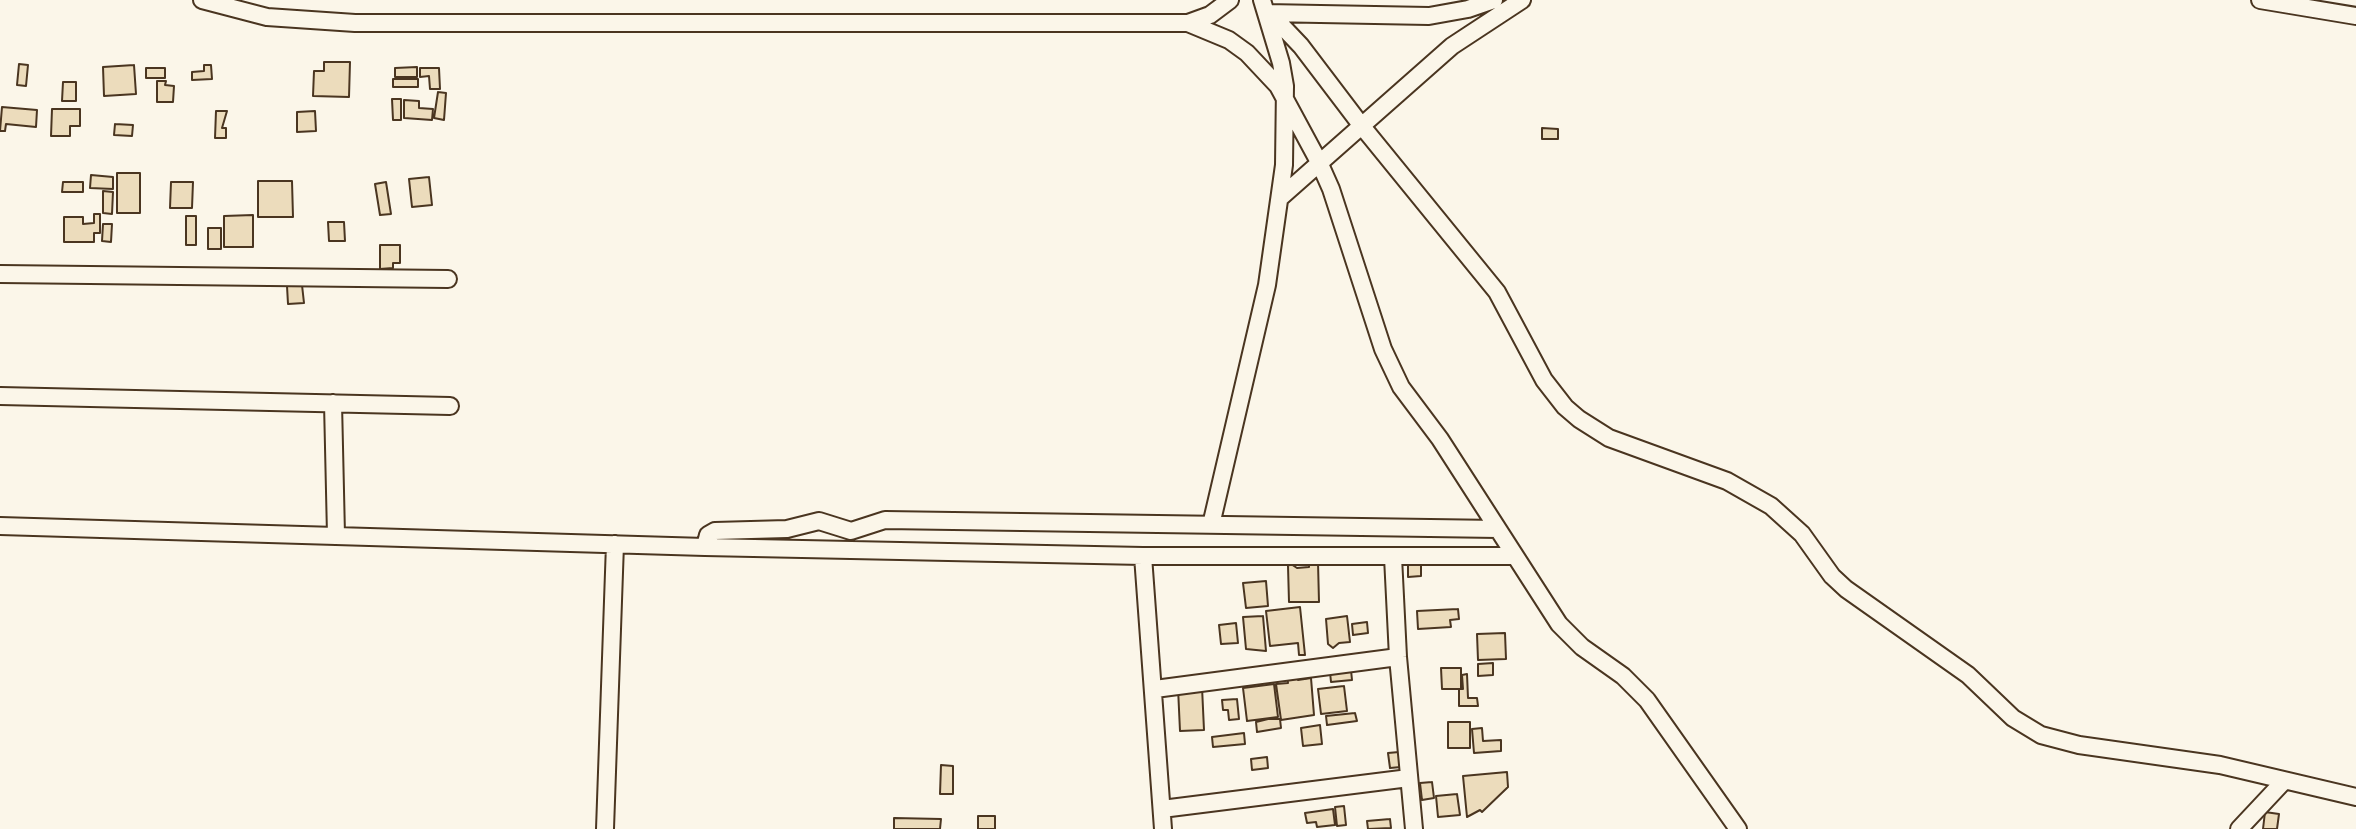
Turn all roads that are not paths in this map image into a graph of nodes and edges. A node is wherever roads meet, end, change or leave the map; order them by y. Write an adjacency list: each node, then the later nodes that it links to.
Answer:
1 (202, 0): 8 (street)
2 (1230, 0): 8 (street)
3 (1494, 0): 6 (street)
4 (1522, 0): 10 (street)
5 (2260, 0): 7 (street)
6 (1265, 10): 9 (street); 10 (street)
7 (2356, 16)
8 (1188, 23): 9 (street)
9 (1287, 102): 11 (street); 12 (street)
10 (1361, 125): 11 (street); 30 (street)
11 (1319, 162): 12 (street); 20 (street)
12 (1281, 197): 18 (street)
13 (0, 274): 14 (street)
14 (448, 279)
15 (0, 396): 16 (street)
16 (333, 403): 17 (street); 21 (street)
17 (450, 406)
18 (1211, 525): 20 (street); 23 (street)
19 (0, 526): 21 (street)
20 (1498, 529): 25 (street)
21 (336, 535): 22 (street)
22 (615, 544): 23 (street); 33 (street)
23 (705, 547): 24 (street)
24 (1143, 556): 26 (street); 28 (street)
25 (1515, 556): 26 (street); 36 (street)
26 (1393, 557): 27 (street)
27 (1398, 657): 28 (street); 29 (street)
28 (1155, 689): 32 (street)
29 (1409, 778): 32 (street); 35 (street)
30 (2284, 781): 31 (street); 37 (street)
31 (2356, 797)
32 (1162, 809): 34 (street)
33 (605, 829)
34 (1163, 829)
35 (1414, 829)
36 (1738, 829)
37 (2239, 829)

